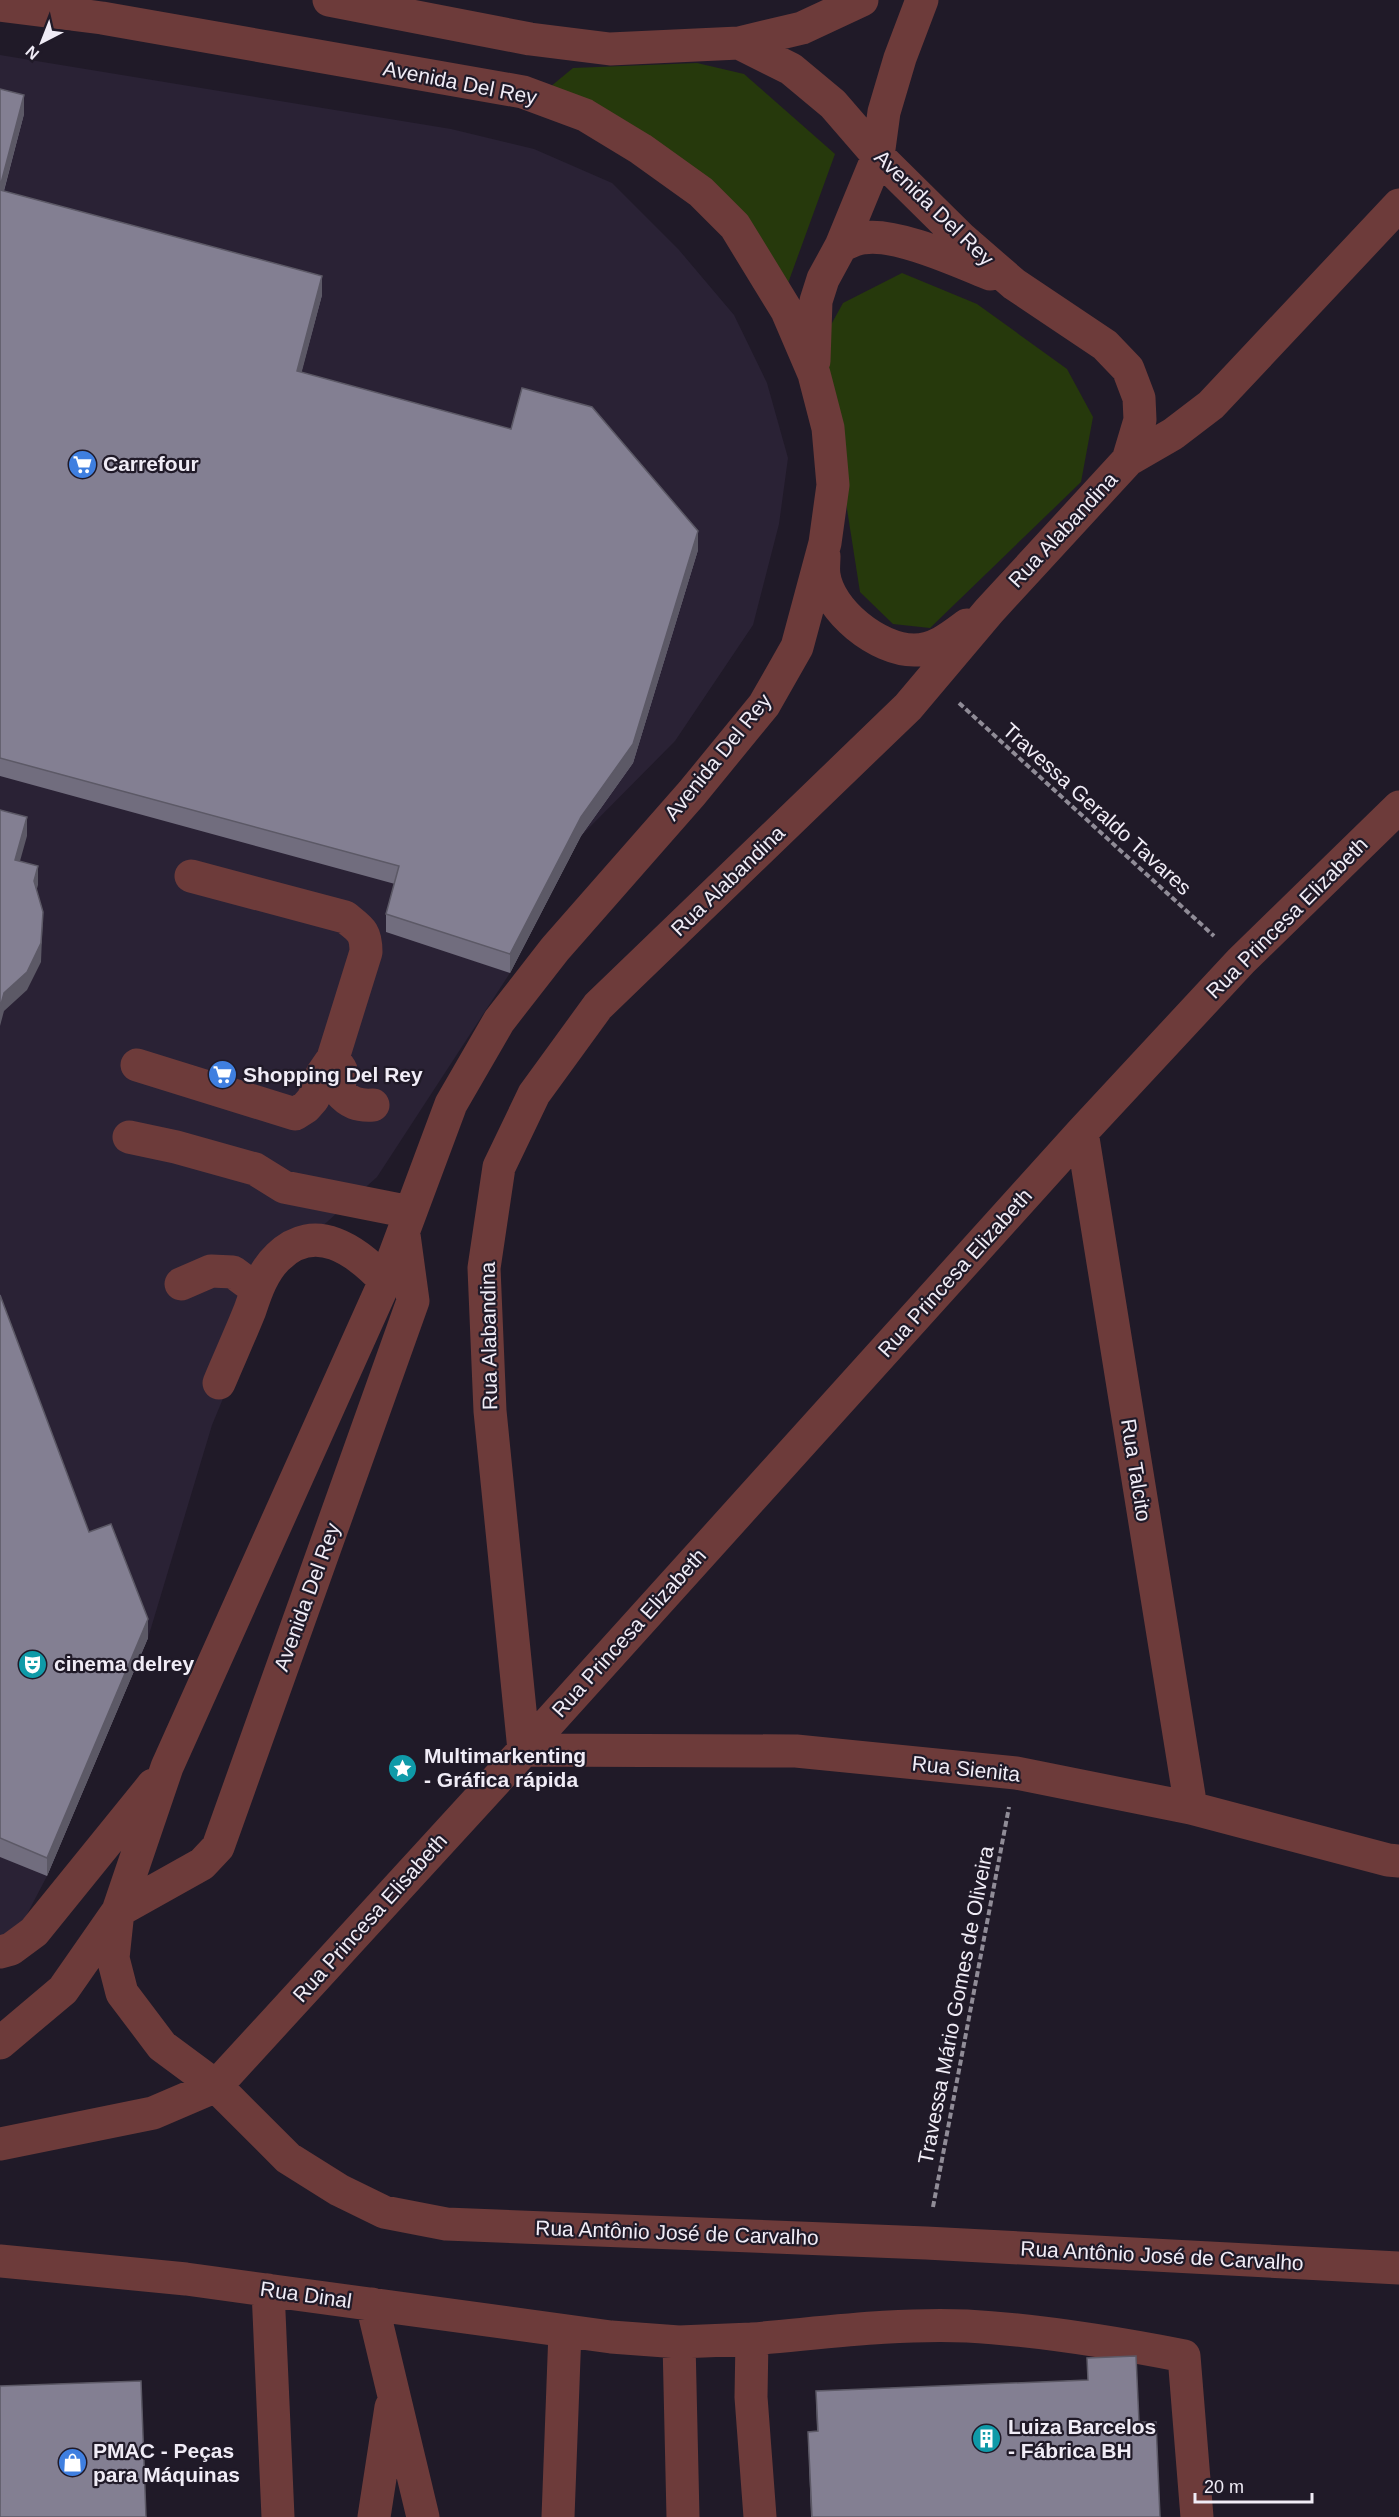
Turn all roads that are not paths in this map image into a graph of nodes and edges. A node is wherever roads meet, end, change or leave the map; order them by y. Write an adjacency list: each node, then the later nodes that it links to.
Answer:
1 (329, 0): 5 (street)
2 (862, 0): 6 (street)
3 (922, 0): 7 (street)
4 (0, 5): 11 (street, Avenida Del Rey)
5 (422, 9): 6 (street)
6 (739, 43): 7 (street, Avenida Del Rey)
7 (878, 156): 9 (street); 10 (street, Avenida Del Rey)
8 (1399, 205): 12 (street, Rua Alabandina)
9 (840, 246): 10 (street); 11 (street)
10 (1014, 284): 12 (street, Avenida Del Rey)
11 (814, 374): 13 (street, Avenida Del Rey)
12 (1128, 460): 14 (street, Rua Alabandina)
13 (825, 543): 14 (street); 22 (street, Avenida Del Rey)
14 (989, 611): 27 (street, Rua Alabandina)
15 (1399, 807): 20 (street, Rua Princesa Elizabeth)
16 (190, 876): 17 (street)
17 (333, 1058): 18 (street); 19 (street)
18 (137, 1065)
19 (373, 1105)
20 (1082, 1131): 27 (street, Rua Princesa Elizabeth); 29 (street, Rua Talcito)
21 (132, 1148): 22 (street)
22 (407, 1221): 23 (street, Avenida Del Rey); 31 (street, Avenida Del Rey)
23 (385, 1281): 25 (street); 28 (street, Avenida Del Rey)
24 (181, 1284): 25 (street)
25 (256, 1289): 26 (street)
26 (219, 1383)
27 (524, 1750): 29 (street, Rua Sienita); 34 (street, Rua Princesa Elisabeth)
28 (167, 1767): 31 (street, Avenida Del Rey); 32 (street)
29 (1191, 1808): 30 (street, Rua Sienita)
30 (1399, 1861)
31 (118, 1911): 33 (street, Avenida Del Rey); 34 (street, Rua Antônio José de Carvalho)
32 (0, 1952)
33 (0, 2043)
34 (216, 2086): 35 (street); 37 (street, Rua Antônio José de Carvalho)
35 (0, 2144)
36 (0, 2260): 38 (street, Rua Dinal)
37 (1399, 2268)
38 (268, 2290): 39 (street, Rua Dinal); 44 (street)
39 (372, 2304): 40 (street, Rua Dinal); 43 (street)
40 (565, 2331): 42 (street, Rua Dinal); 47 (street)
41 (752, 2339): 42 (street, Rua Dinal); 49 (street); 50 (street, Rua Dinal)
42 (679, 2342): 48 (street)
43 (393, 2391): 45 (street); 46 (street)
44 (278, 2517)
45 (374, 2517)
46 (423, 2517)
47 (558, 2517)
48 (682, 2517)
49 (760, 2517)
50 (1197, 2517)

